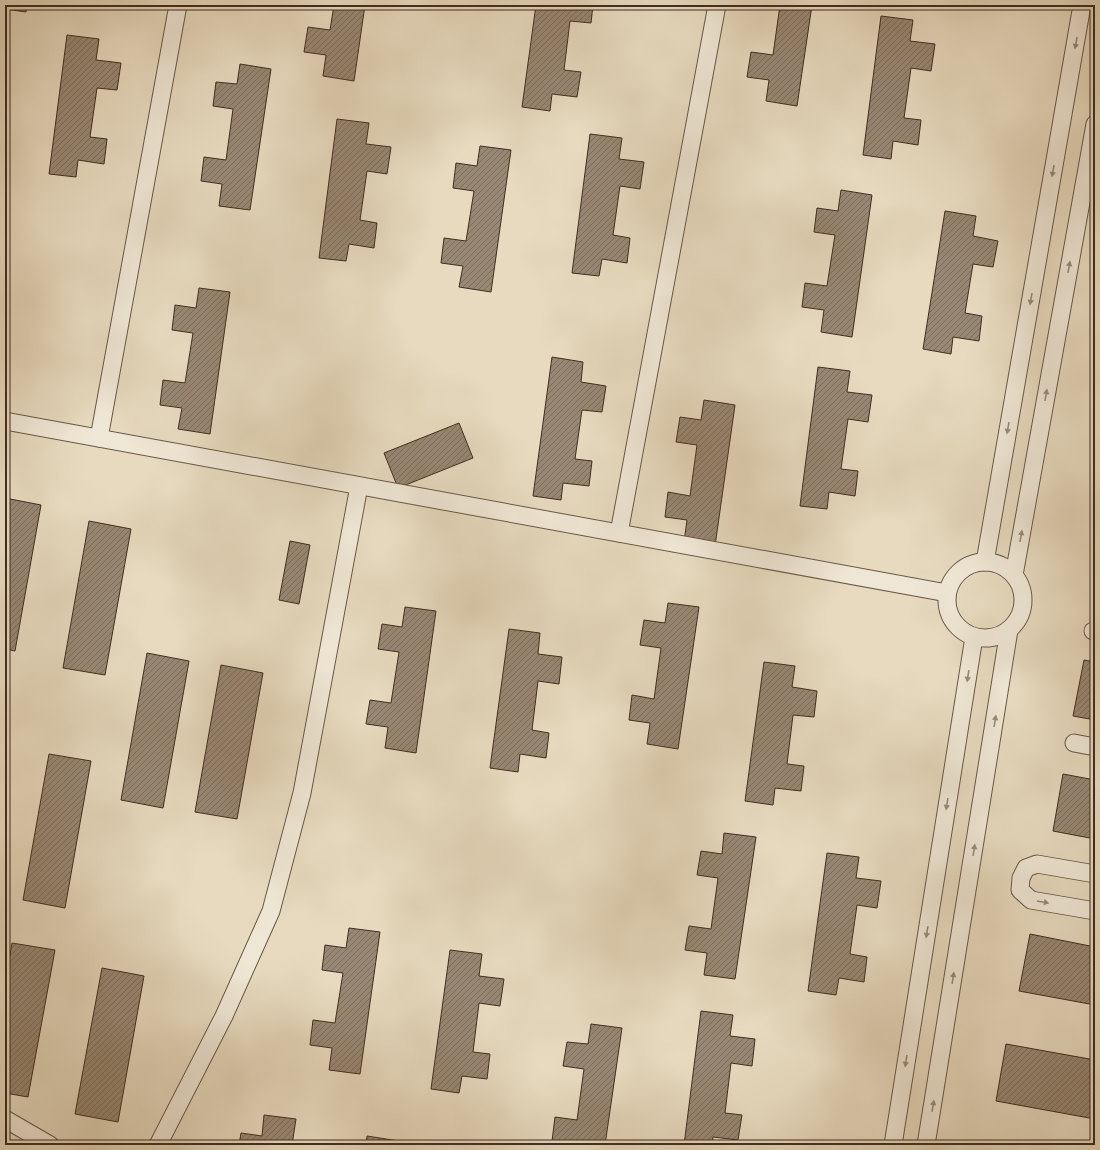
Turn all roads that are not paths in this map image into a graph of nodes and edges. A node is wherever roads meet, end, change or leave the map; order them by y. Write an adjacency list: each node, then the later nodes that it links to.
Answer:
1 (178, 5): 6 (street)
2 (717, 5): 8 (street)
3 (1082, 5): 9 (street, one-way to 9)
4 (1095, 124): 10 (street, one-way to 4)
5 (5, 421): 6 (street)
6 (99, 438): 7 (street)
7 (359, 486): 8 (street); 20 (street)
8 (619, 533): 11 (street)
9 (985, 562): 10 (street); 11 (street)
10 (1014, 575): 12 (street)
11 (948, 593): 13 (street)
12 (1009, 630): 13 (street); 22 (street, one-way to 12)
13 (974, 637): 21 (street, one-way to 21)
14 (1074, 743): 15 (street)
15 (1095, 747)
16 (1095, 874): 17 (street, one-way to 17)
17 (1095, 911)
18 (5, 1119): 19 (street)
19 (50, 1145)
20 (158, 1145)
21 (893, 1145)
22 (926, 1145)

